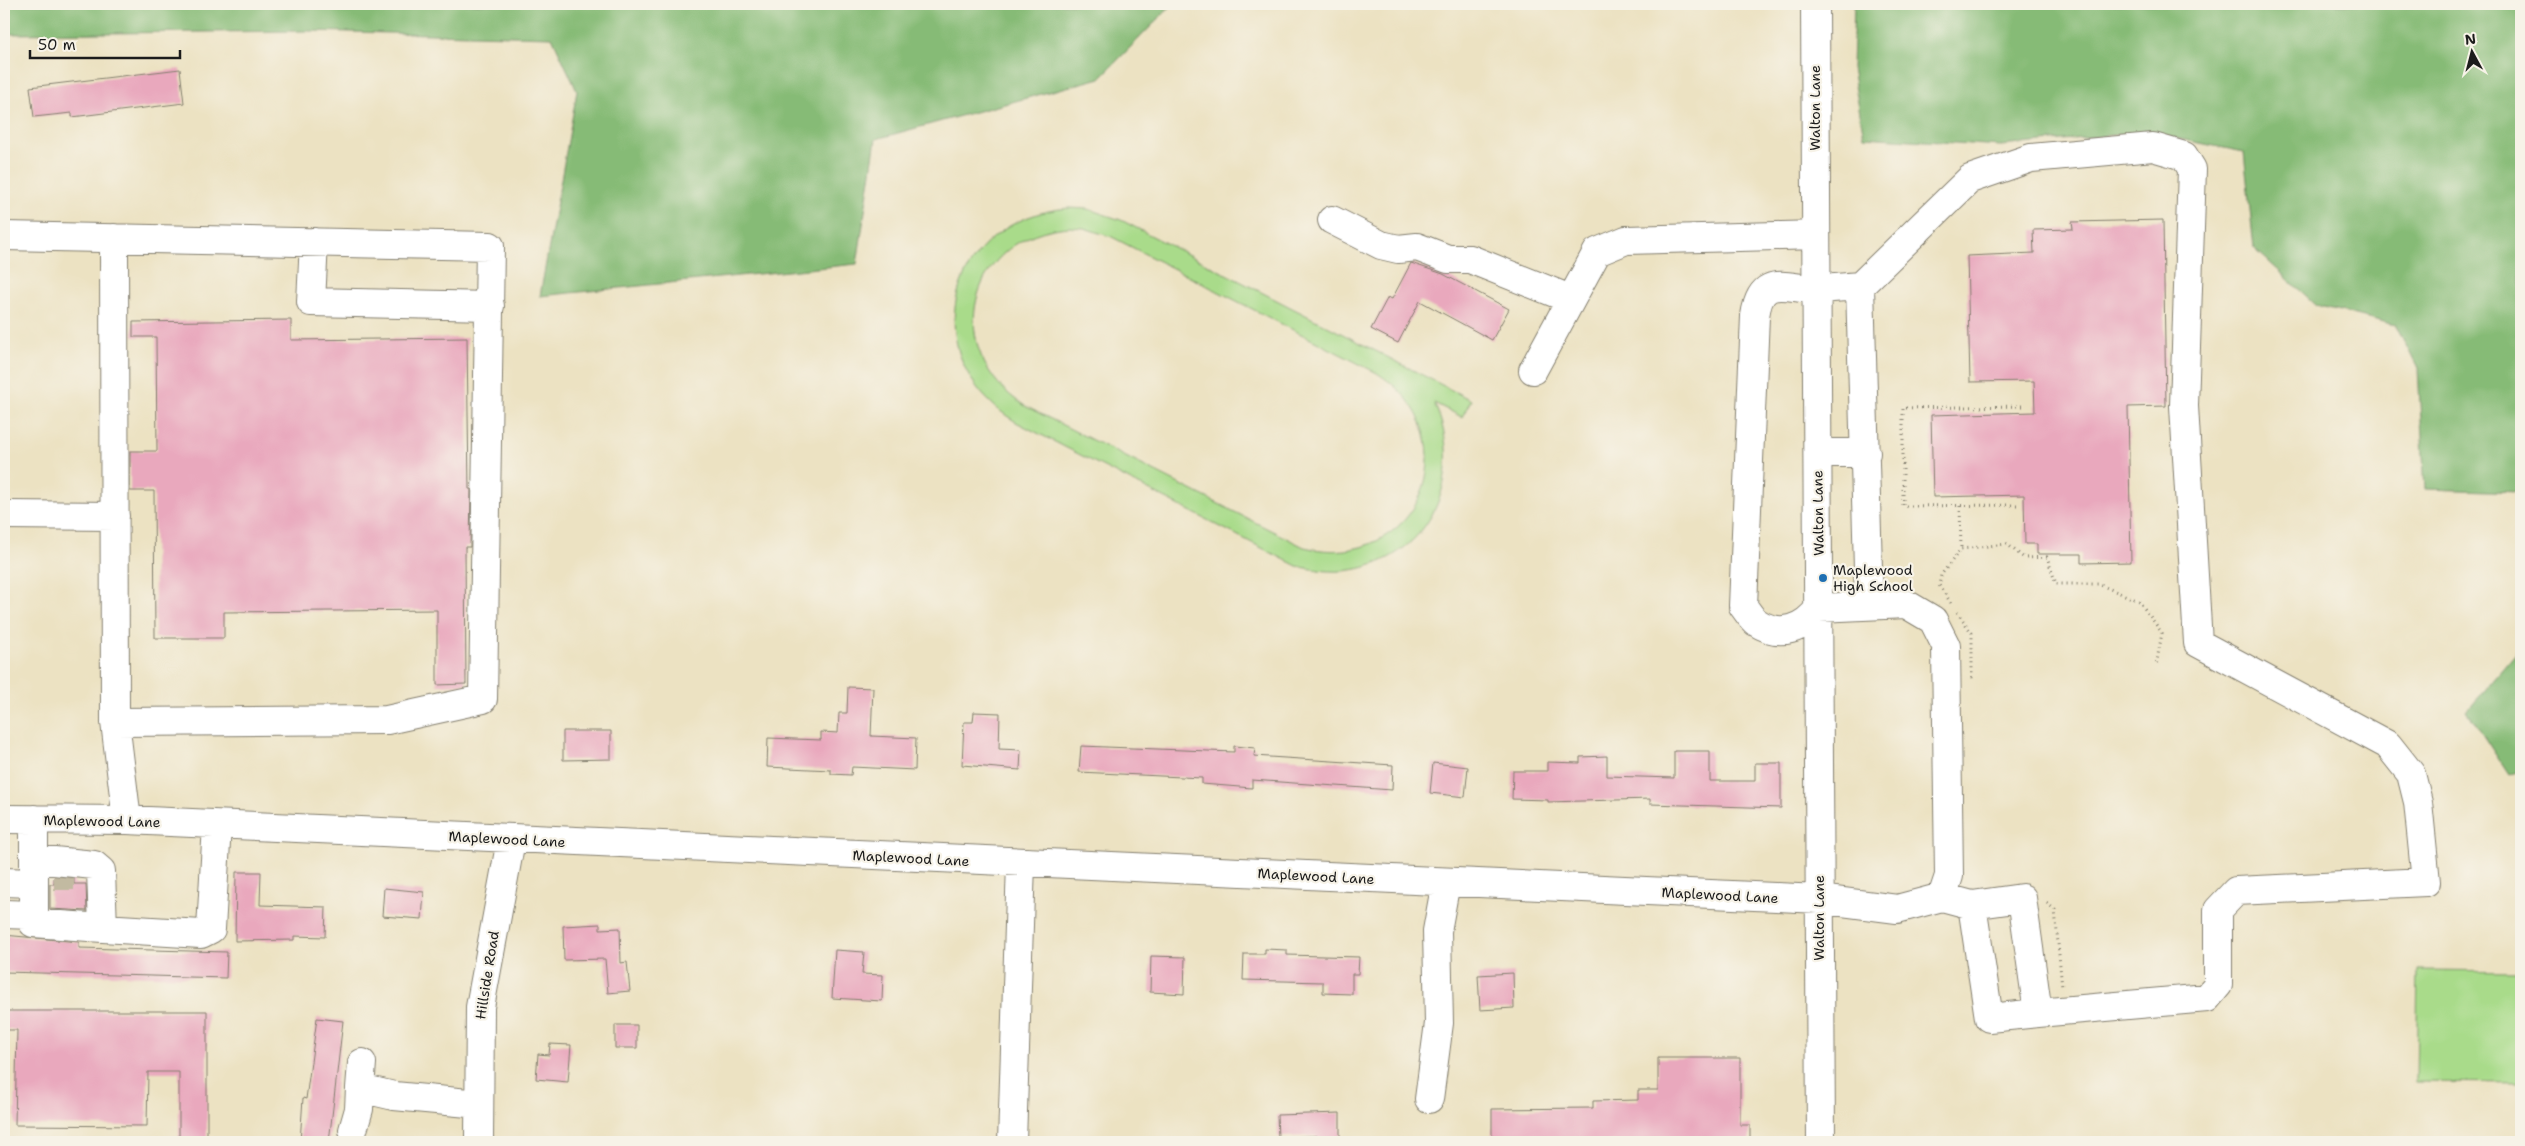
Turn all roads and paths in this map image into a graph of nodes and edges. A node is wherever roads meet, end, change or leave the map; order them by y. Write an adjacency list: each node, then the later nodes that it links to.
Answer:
1 (1814, 4): 3 (street, Walton Lane)
2 (1332, 220): 9 (street)
3 (1816, 235): 8 (street, Walton Lane); 9 (street)
4 (4, 236): 5 (street)
5 (114, 238): 6 (street); 18 (street)
6 (314, 242): 10 (street); 10 (street)
7 (1860, 286): 8 (street); 14 (street); 43 (street)
8 (1814, 289): 13 (street, Walton Lane); 21 (street)
9 (1570, 299): 11 (street)
10 (490, 306): 24 (street)
11 (1532, 370)
12 (2022, 406): 16 (path)
13 (1818, 453): 14 (street); 21 (street, Walton Lane)
14 (1866, 453): 20 (street)
15 (2017, 505): 16 (path)
16 (1960, 506): 19 (path)
17 (4, 515): 18 (street)
18 (115, 516): 24 (street)
19 (1961, 549): 22 (path); 23 (path)
20 (1869, 604): 21 (street); 35 (street)
21 (1819, 608): 36 (street, Walton Lane)
22 (2156, 666)
23 (1972, 683)
24 (115, 722): 27 (street)
25 (4, 818): 26 (street, Maplewood Lane)
26 (34, 819): 27 (street, Maplewood Lane); 31 (street)
27 (127, 820): 28 (street, Maplewood Lane)
28 (217, 825): 29 (street, Maplewood Lane); 41 (street)
29 (511, 840): 30 (street, Maplewood Lane); 45 (street, Hillside Road)
30 (1021, 863): 34 (street, Maplewood Lane); 48 (street)
31 (46, 874): 32 (street); 32 (street); 33 (street); 40 (street)
32 (101, 877): 41 (street)
33 (4, 882)
34 (1446, 882): 36 (street, Maplewood Lane); 44 (street)
35 (1942, 897): 36 (street, Maplewood Lane); 38 (street)
36 (1819, 899): 49 (street, Walton Lane)
37 (2043, 900): 42 (path)
38 (1972, 905): 43 (street); 43 (street)
39 (4, 914): 40 (street)
40 (34, 915): 41 (street)
41 (103, 928)
42 (2063, 997)
43 (2038, 1013)
44 (1429, 1099)
45 (479, 1104): 46 (street); 47 (street, Hillside Road)
46 (354, 1130)
47 (479, 1142)
48 (1012, 1142)
49 (1821, 1142)

